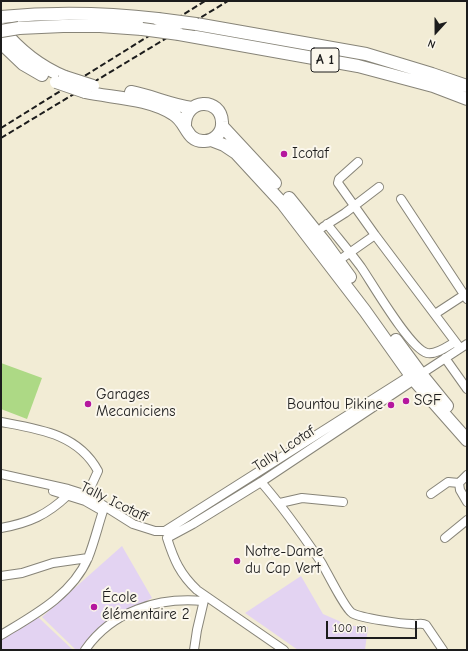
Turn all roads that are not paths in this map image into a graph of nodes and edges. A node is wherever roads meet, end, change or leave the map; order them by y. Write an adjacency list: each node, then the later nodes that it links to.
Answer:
1 (5, 17): 5 (highway, A 1, bridge)
2 (1, 29): 4 (highway); 7 (highway, A 1, bridge)
3 (1, 43): 4 (highway)
4 (60, 80): 6 (highway, bridge)
5 (467, 86)
6 (89, 89): 8 (highway); 9 (highway)
7 (467, 99)
8 (192, 108): 9 (highway); 10 (highway)
9 (185, 125): 11 (highway)
10 (222, 126): 11 (highway); 17 (highway)
11 (211, 140): 25 (highway)
12 (358, 162): 15 (street)
13 (379, 187): 15 (street)
14 (401, 199): 21 (street)
15 (354, 206): 16 (street); 18 (street)
16 (327, 224): 17 (street); 19 (street)
17 (316, 232): 20 (highway)
18 (375, 235): 19 (street); 22 (street)
19 (350, 252): 20 (street); 23 (street)
20 (338, 261): 25 (highway)
21 (466, 297): 22 (street)
22 (435, 314): 23 (street)
23 (461, 345): 24 (street)
24 (445, 358): 25 (street); 26 (street)
25 (415, 376): 28 (highway); 29 (highway); 33 (street, Tally Lcotaf); 44 (street, Tally Lcotaf)
26 (467, 389)
27 (1, 422): 37 (street)
28 (467, 430)
29 (467, 440)
30 (1, 474): 37 (street, Tally Icotaff)
31 (467, 475): 34 (street)
32 (1, 480): 36 (street, Tally Icotaff)
33 (261, 482): 40 (street); 44 (street, Tally Lcotaf)
34 (459, 483): 35 (street); 39 (street)
35 (430, 494)
36 (68, 495): 41 (street, Tally Icotaff); 43 (street)
37 (87, 495): 44 (street, Tally Icotaff)
38 (343, 502): 40 (street)
39 (467, 502)
40 (280, 503): 53 (street)
41 (103, 511): 44 (street, Tally Icotaff); 46 (street)
42 (467, 520): 45 (street)
43 (1, 528)
44 (166, 534): 48 (street)
45 (446, 538)
46 (88, 558): 47 (street); 49 (street)
47 (1, 576)
48 (204, 598): 50 (street); 51 (street); 52 (street)
49 (1, 635)
50 (85, 650)
51 (194, 650)
52 (284, 650)
53 (443, 650)

